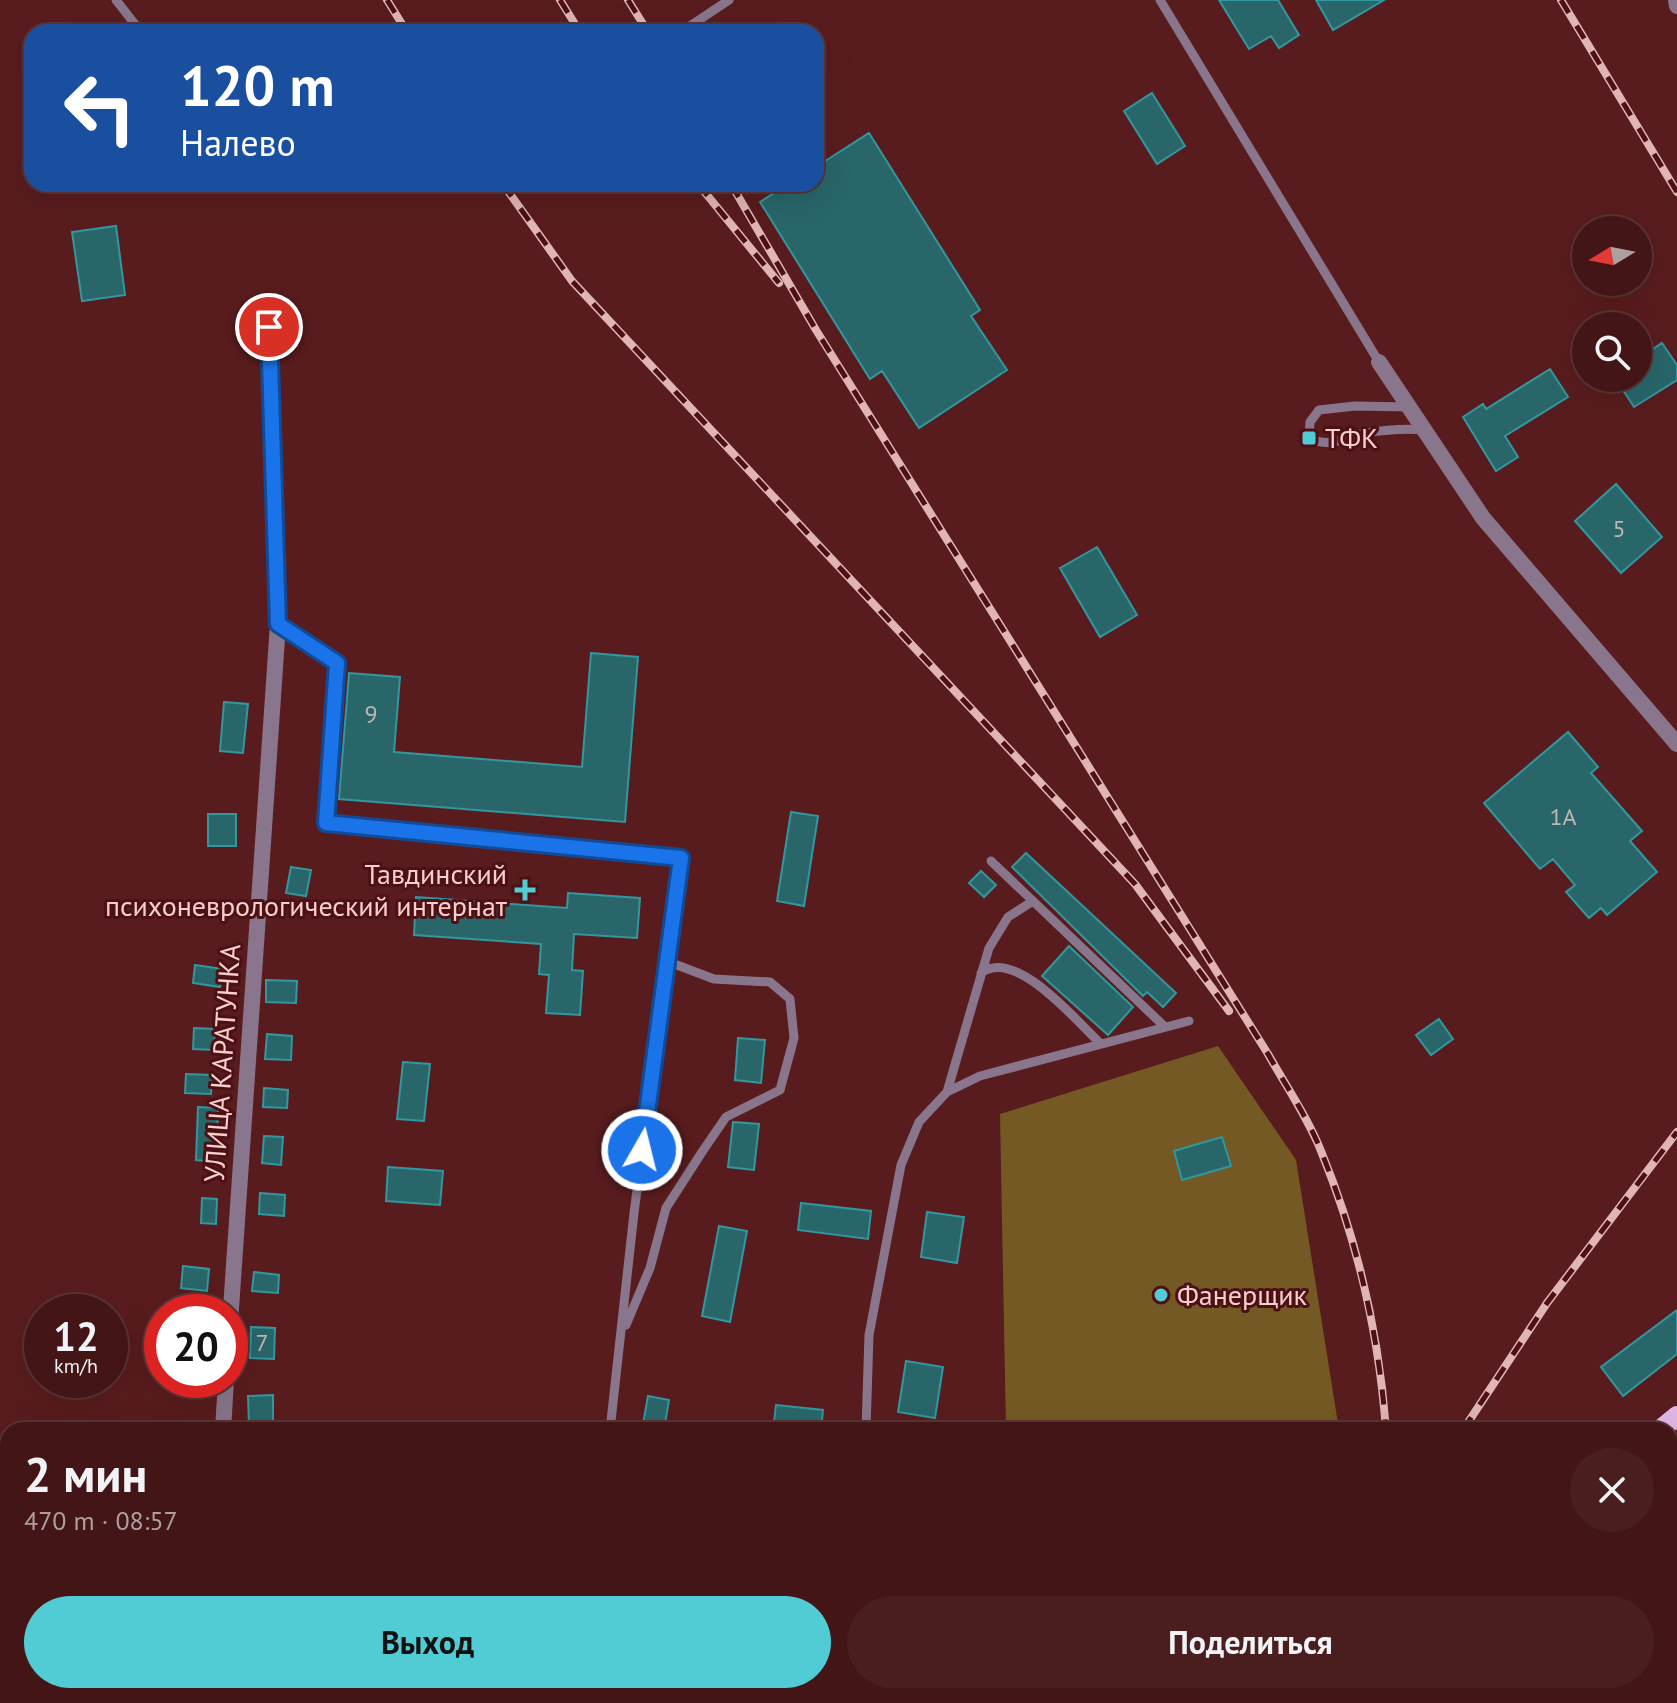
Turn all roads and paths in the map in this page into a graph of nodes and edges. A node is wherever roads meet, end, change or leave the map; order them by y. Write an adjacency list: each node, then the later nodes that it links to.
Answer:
1 (116, 0): 6 (lane)
2 (729, 0): 7 (lane)
3 (1160, 0): 9 (lane)
4 (1676, 0): 5 (street)
5 (1677, 6)
6 (135, 24)
7 (693, 24)
8 (269, 327): 12 (street, УЛИЦА КАРАТУНКА)
9 (1379, 362): 10 (street)
10 (1409, 407): 11 (street); 11 (lane)
11 (1426, 431): 13 (street)
12 (278, 624): 16 (lane); 22 (street, УЛИЦА КАРАТУНКА)
13 (1677, 744)
14 (991, 861): 15 (lane)
15 (1033, 901): 17 (lane); 19 (lane)
16 (669, 962): 23 (lane); 23 (lane)
17 (980, 974): 20 (lane); 21 (lane)
18 (1189, 1021): 19 (lane)
19 (1164, 1026): 20 (lane)
20 (1100, 1043): 21 (lane)
21 (947, 1092): 27 (lane)
22 (232, 1294)
23 (622, 1335): 26 (lane)
24 (225, 1398): 25 (street)
25 (223, 1422)
26 (611, 1422)
27 (866, 1422)

